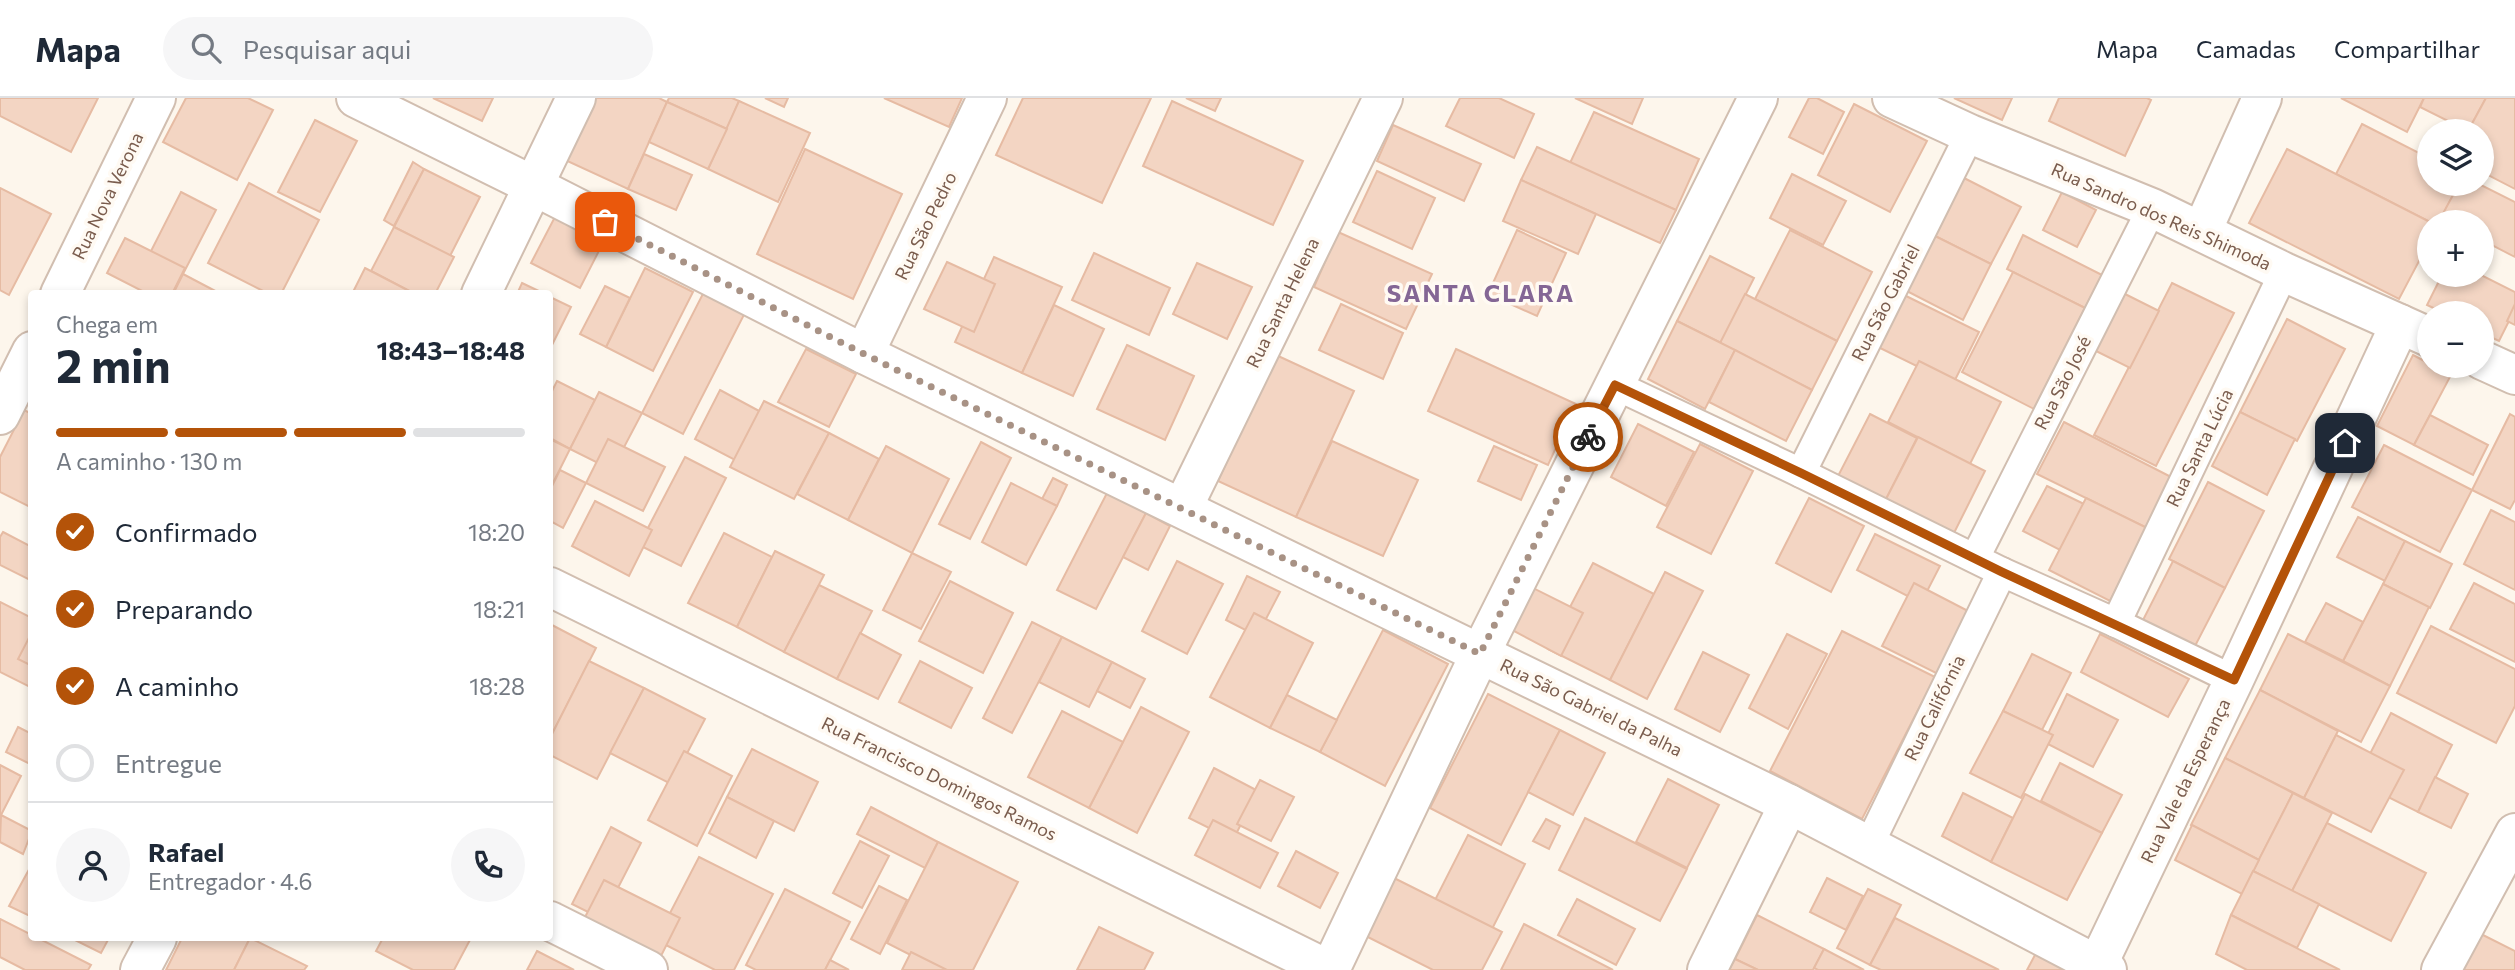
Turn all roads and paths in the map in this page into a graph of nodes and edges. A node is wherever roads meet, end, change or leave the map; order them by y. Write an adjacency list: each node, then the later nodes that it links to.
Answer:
1 (156, 98): 14 (street, Rua Nova Verona)
2 (356, 98): 10 (street, Rua São Gabriel da Palha)
3 (576, 98): 10 (street)
4 (987, 98): 17 (street, Rua São Pedro)
5 (1383, 98): 24 (street, Rua Santa Helena)
6 (1758, 98): 21 (street)
7 (1892, 98): 9 (street, Rua Sandro dos Reis Shimoda)
8 (2262, 98): 12 (street)
9 (1970, 134): 11 (street, Rua Sandro dos Reis Shimoda); 23 (lane, Rua São Gabriel)
10 (534, 186): 15 (street); 17 (street, Rua São Gabriel da Palha)
11 (2152, 208): 12 (street, Rua Sandro dos Reis Shimoda); 25 (lane, Rua São José)
12 (2202, 231): 13 (street, Rua Sandro dos Reis Shimoda)
13 (2284, 272): 16 (street, Rua Sandro dos Reis Shimoda); 28 (lane, Rua Santa Lúcia)
14 (62, 290)
15 (483, 290)
16 (2414, 330): 30 (street, Rua Vale da Esperança)
17 (864, 354): 24 (street, Rua São Gabriel da Palha)
18 (28, 359): 22 (street)
19 (2494, 365): 20 (street)
20 (2515, 375)
21 (1615, 385): 23 (lane); 29 (street)
22 (0, 415)
23 (1801, 473): 25 (lane)
24 (1183, 507): 29 (street, Rua São Gabriel da Palha)
25 (1975, 558): 26 (lane)
26 (2002, 572): 28 (lane); 33 (lane, Rua Califórnia)
27 (553, 588): 39 (street, Rua Francisco Domingos Ramos)
28 (2116, 623): 30 (lane)
29 (1480, 654): 31 (street, Rua São Gabriel da Palha); 39 (street)
30 (2234, 680): 36 (street, Rua Vale da Esperança)
31 (1789, 804): 33 (street, Rua São Gabriel da Palha); 40 (street)
32 (2515, 833): 41 (street)
33 (1869, 845): 36 (street, Rua São Gabriel da Palha)
34 (553, 922): 38 (street)
35 (155, 941): 37 (street)
36 (2100, 968)
37 (140, 970)
38 (648, 970)
39 (1330, 970)
40 (1707, 970)
41 (2441, 970)

